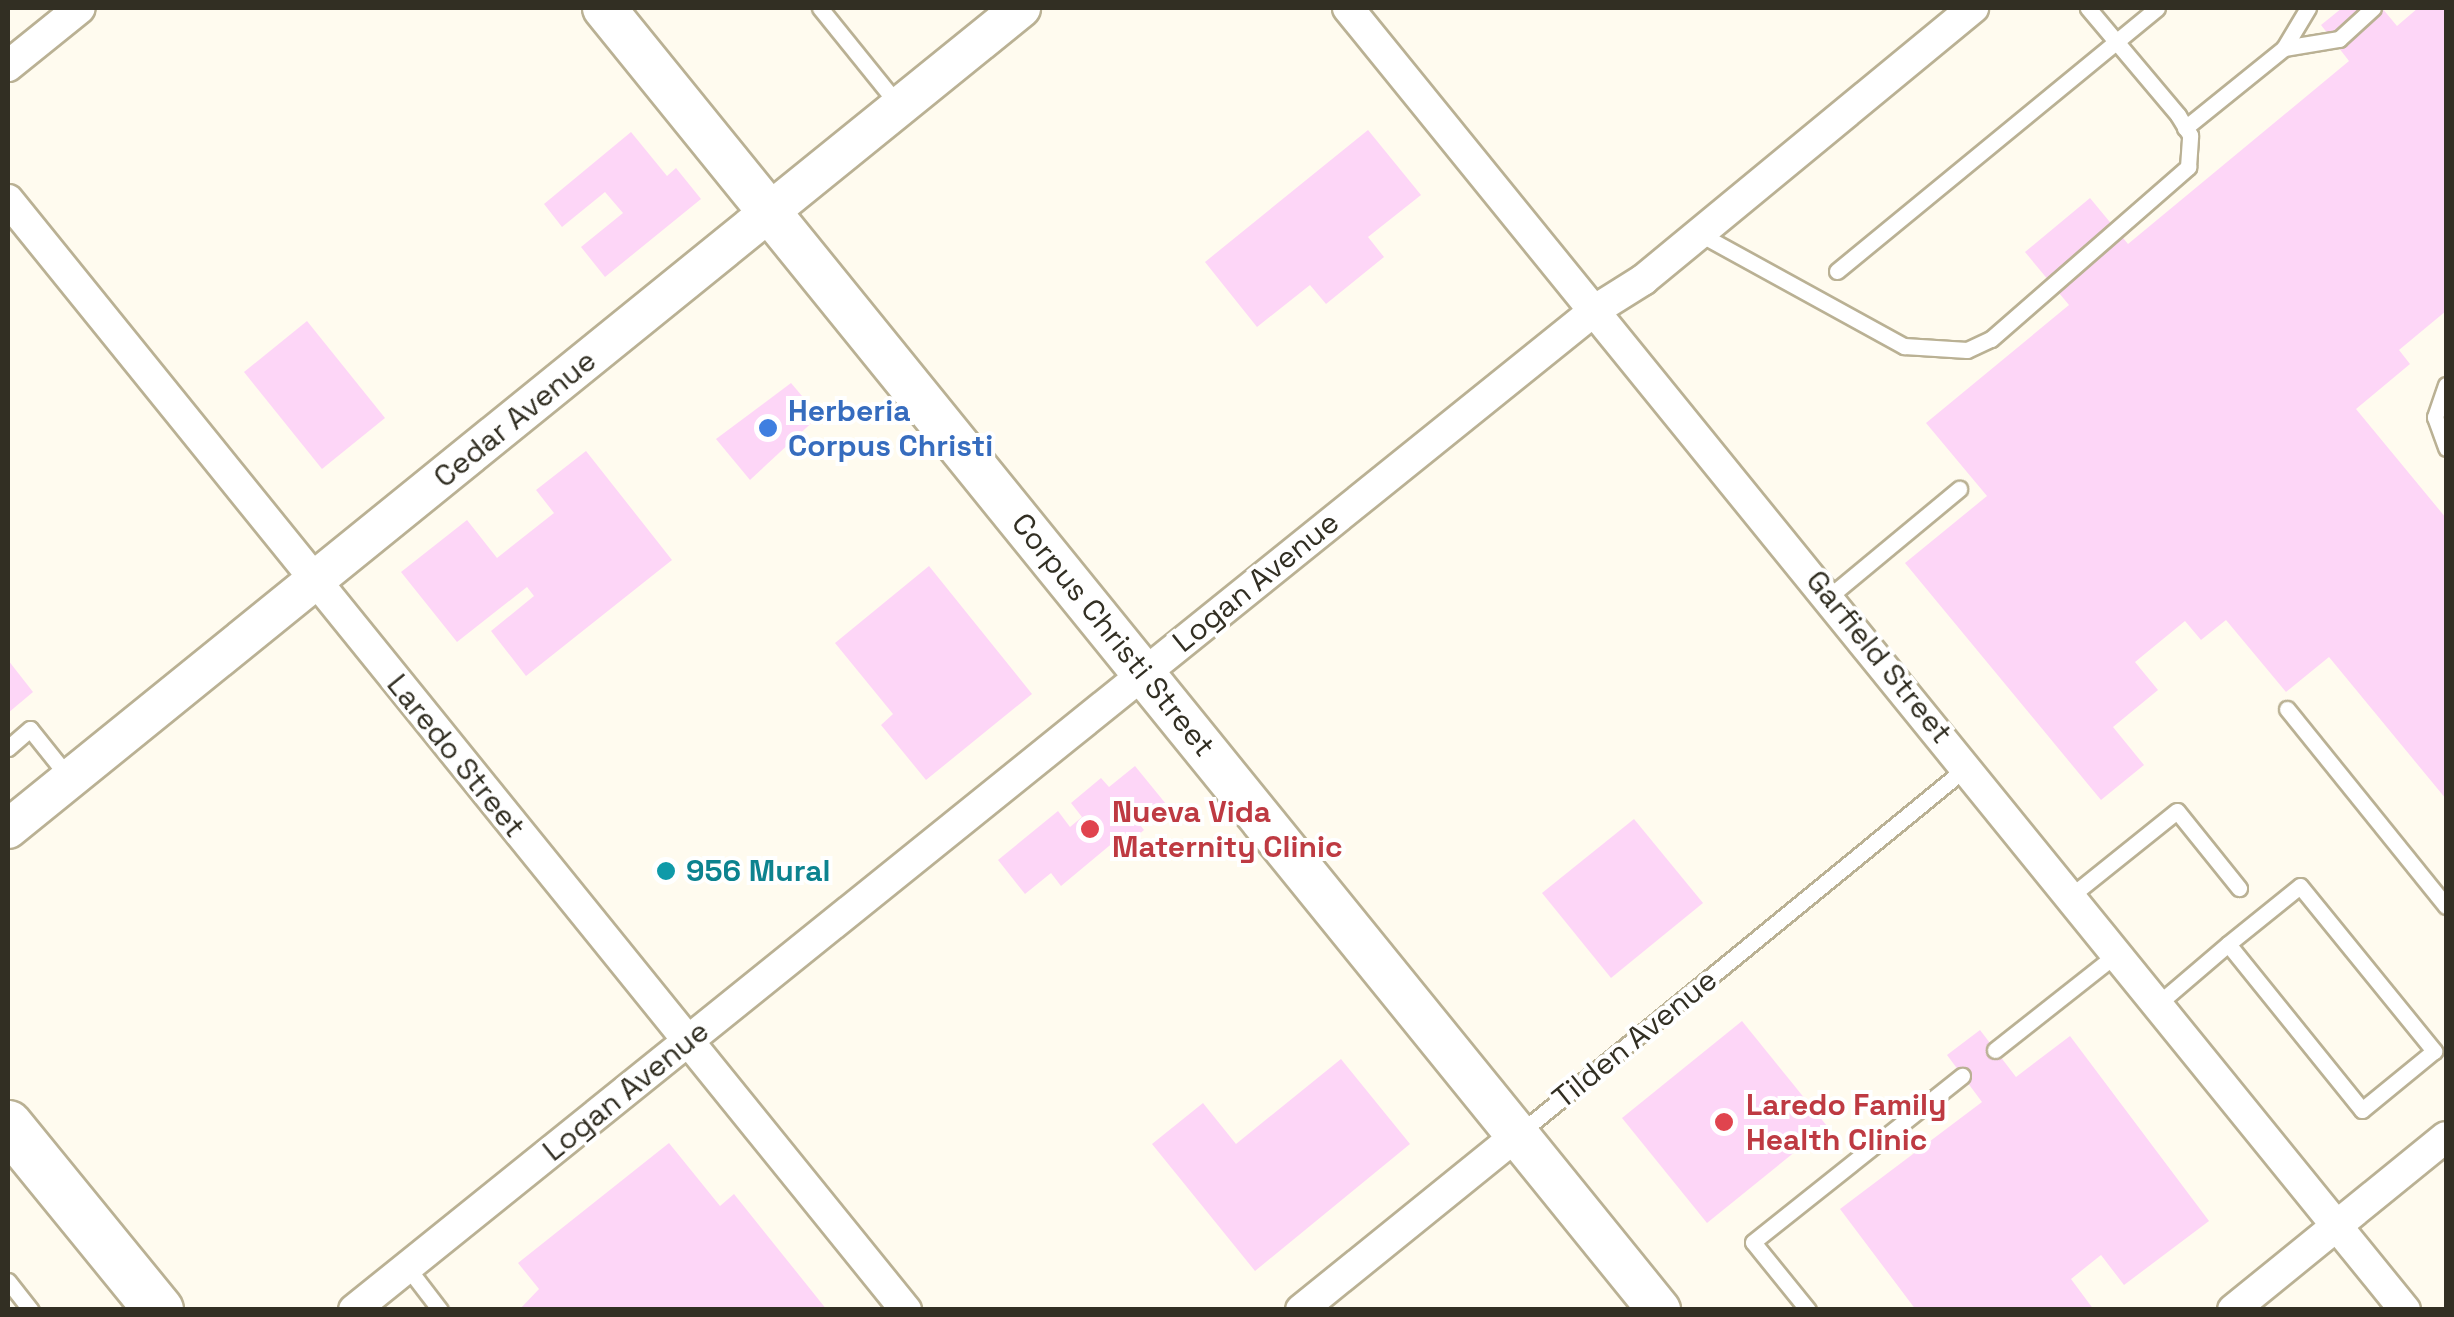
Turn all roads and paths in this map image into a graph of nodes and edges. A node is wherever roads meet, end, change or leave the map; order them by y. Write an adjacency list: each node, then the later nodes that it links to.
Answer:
1 (80, 8): 13 (street)
2 (820, 8): 14 (lane)
3 (1021, 8): 14 (street, Cedar Avenue)
4 (1348, 8): 20 (street, Garfield Street)
5 (1973, 8): 18 (street, Logan Avenue)
6 (2088, 8): 11 (lane)
7 (2157, 8): 11 (lane)
8 (2308, 8): 12 (lane)
9 (2374, 8): 12 (lane)
10 (613, 11): 17 (main road, Corpus Christi Street)
11 (2116, 41): 15 (lane); 19 (lane)
12 (2284, 48): 15 (lane)
13 (8, 66)
14 (899, 106): 17 (street, Cedar Avenue)
15 (2185, 128): 18 (lane)
16 (8, 200): 24 (street, Laredo Street)
17 (769, 211): 24 (street, Cedar Avenue); 26 (main road, Corpus Christi Street)
18 (1700, 234): 20 (street, Logan Avenue)
19 (1836, 271)
20 (1596, 310): 25 (street, Garfield Street); 26 (street, Logan Avenue)
21 (2446, 385): 22 (lane)
22 (2446, 448)
23 (1959, 489): 25 (lane)
24 (315, 583): 30 (street, Cedar Avenue); 38 (street, Laredo Street)
25 (1830, 596): 29 (street, Garfield Street)
26 (1144, 673): 38 (street, Logan Avenue); 42 (main road, Corpus Christi Street)
27 (2286, 709): 34 (lane)
28 (8, 748): 30 (lane)
29 (1968, 766): 33 (street, Garfield Street); 42 (lane, Tilden Avenue)
30 (70, 778): 31 (street, Cedar Avenue)
31 (8, 830)
32 (2239, 888): 33 (lane)
33 (2072, 895): 36 (street, Garfield Street)
34 (2446, 906)
35 (2228, 944): 35 (lane); 37 (lane)
36 (2119, 953): 37 (street, Garfield Street); 39 (lane)
37 (2159, 1003): 44 (street, Garfield Street)
38 (688, 1041): 45 (street, Logan Avenue); 51 (street, Laredo Street)
39 (1995, 1050)
40 (1962, 1076): 54 (lane)
41 (9, 1130): 48 (main road)
42 (1518, 1134): 52 (street, Tilden Avenue); 53 (main road, Corpus Christi Street)
43 (2446, 1137): 44 (street)
44 (2338, 1226): 55 (street); 56 (street, Garfield Street)
45 (406, 1267): 49 (street, Logan Avenue); 50 (lane)
46 (8, 1282): 47 (lane)
47 (30, 1310)
48 (158, 1310)
49 (354, 1310)
50 (440, 1310)
51 (906, 1310)
52 (1301, 1310)
53 (1660, 1310)
54 (1808, 1310)
55 (2233, 1310)
56 (2406, 1310)

